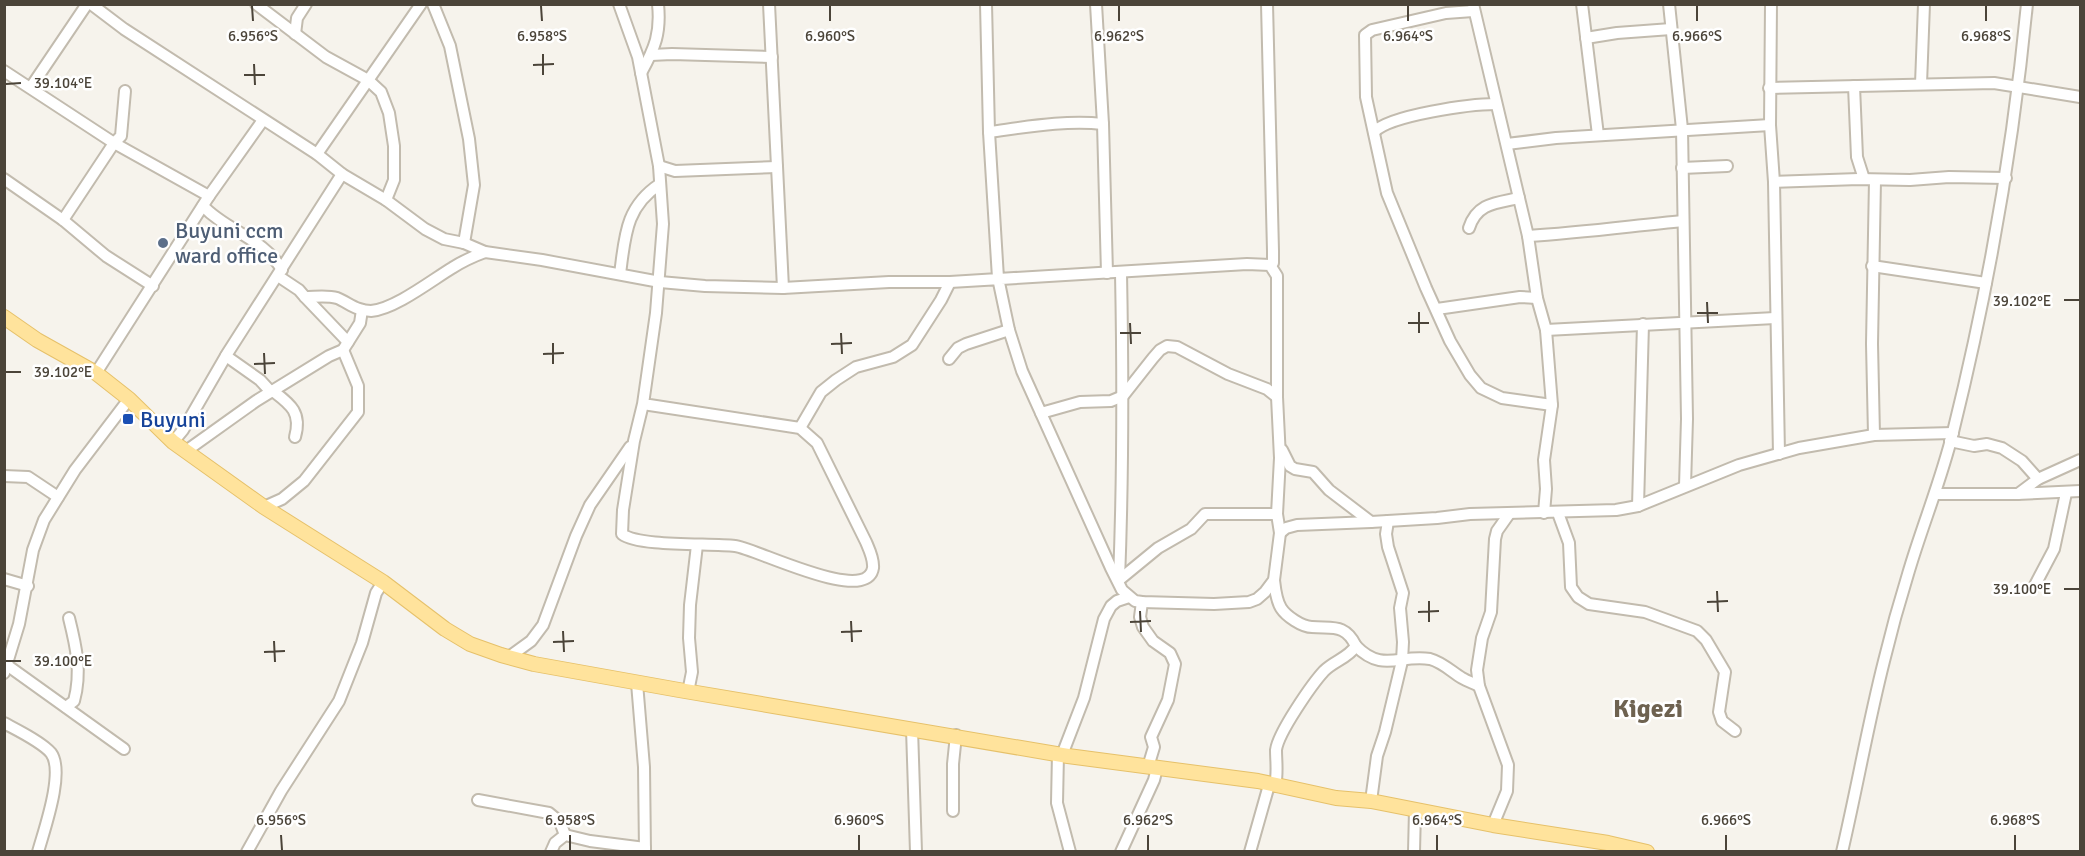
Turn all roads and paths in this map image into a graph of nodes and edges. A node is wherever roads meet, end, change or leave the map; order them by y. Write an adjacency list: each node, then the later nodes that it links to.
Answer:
1 (89, 4): 28 (street); 34 (street)
2 (256, 4): 19 (street)
3 (306, 4): 19 (street)
4 (421, 4): 25 (street)
5 (433, 4): 62 (street)
6 (618, 4): 24 (street)
7 (658, 4): 21 (street)
8 (769, 4): 22 (street)
9 (986, 4): 38 (street)
10 (1096, 4): 35 (street)
11 (1267, 4): 64 (street)
12 (1582, 4): 20 (street)
13 (1670, 4): 18 (street)
14 (1770, 4): 30 (street)
15 (1924, 4): 26 (street)
16 (2027, 4): 29 (street)
17 (1473, 8): 33 (street); 39 (street)
18 (1671, 29): 20 (street); 37 (street)
19 (295, 34): 25 (street)
20 (1587, 38): 40 (street)
21 (651, 55): 22 (street); 24 (street)
22 (772, 57): 46 (street)
23 (4, 72): 28 (street)
24 (641, 73): 44 (street)
25 (368, 80): 43 (street); 56 (street)
26 (1921, 84): 27 (street); 29 (street)
27 (1854, 86): 30 (street); 51 (street)
28 (31, 87): 41 (street)
29 (2019, 87): 32 (street); 49 (street)
30 (1769, 88): 36 (street)
31 (125, 91): 41 (street)
32 (2080, 97)
33 (1496, 104): 39 (street); 42 (street)
34 (263, 120): 43 (street); 54 (street)
35 (1103, 124): 38 (street); 67 (street)
36 (1770, 125): 37 (street); 52 (street)
37 (1682, 129): 40 (street); 47 (street)
38 (989, 132): 70 (street)
39 (1374, 132): 78 (street)
40 (1598, 135): 42 (street)
41 (114, 143): 54 (street); 58 (street)
42 (1507, 144): 55 (street)
43 (317, 154): 48 (street)
44 (659, 166): 46 (street); 53 (street)
45 (1727, 166): 47 (street)
46 (777, 167): 75 (street)
47 (1682, 168): 59 (street)
48 (342, 174): 56 (street); 66 (street)
49 (2006, 178): 51 (street); 73 (street)
50 (4, 179): 58 (street)
51 (1870, 179): 52 (street); 65 (street)
52 (1774, 182): 81 (street)
53 (660, 184): 69 (street); 71 (street)
54 (209, 196): 57 (street)
55 (1519, 198): 60 (street); 61 (street)
56 (386, 200): 62 (street)
57 (203, 206): 66 (street); 74 (street)
58 (63, 220): 74 (street)
59 (1683, 221): 61 (street); 82 (street)
60 (1469, 228)
61 (1527, 236): 77 (street)
62 (464, 243): 63 (street)
63 (485, 252): 69 (street); 79 (street)
64 (1270, 265): 68 (street); 92 (street)
65 (1872, 266): 73 (street); 98 (street)
66 (280, 273): 76 (street); 87 (street)
67 (1107, 273): 68 (street); 70 (street)
68 (1121, 273): 91 (street)
69 (620, 274): 71 (street)
70 (999, 278): 72 (street); 84 (street)
71 (660, 282): 75 (street); 94 (street)
72 (950, 282): 75 (street); 97 (street)
73 (1986, 283): 100 (street)
74 (153, 286): 89 (street)
75 (783, 288)
76 (305, 297): 79 (street); 86 (street)
77 (1537, 298): 78 (street); 85 (street)
78 (1437, 309): 95 (street)
79 (362, 310): 86 (street)
80 (4, 317): 89 (main road)
81 (1775, 318): 82 (street); 105 (street)
82 (1684, 322): 83 (street); 109 (street)
83 (1643, 324): 85 (street); 115 (street)
84 (1009, 330): 88 (street); 96 (street)
85 (1546, 330): 95 (street)
86 (345, 346): 90 (street); 116 (street)
87 (226, 356): 90 (street); 102 (street)
88 (949, 359)
89 (96, 373): 93 (main road)
90 (272, 391): 99 (street); 104 (street)
91 (1123, 396): 92 (street); 96 (street); 126 (street)
92 (1277, 397): 103 (street)
93 (129, 399): 102 (main road); 114 (street)
94 (643, 405): 97 (street); 101 (street)
95 (1552, 405): 117 (street)
96 (1041, 413): 126 (street)
97 (800, 428): 124 (street)
98 (1874, 435): 100 (street); 105 (street)
99 (295, 436)
100 (1952, 437): 108 (street); 112 (street)
101 (634, 441): 124 (street); 135 (street)
102 (173, 442): 104 (main road)
103 (1280, 445): 119 (street); 122 (street)
104 (186, 451): 116 (main road)
105 (1779, 454): 109 (street)
106 (2080, 460): 108 (street)
107 (4, 476): 114 (street)
108 (2038, 479): 113 (street)
109 (1686, 486): 115 (street)
110 (2080, 491): 111 (street)
111 (2066, 493): 113 (street); 130 (street)
112 (1936, 494): 113 (street); 166 (street)
113 (2017, 494)
114 (58, 497): 129 (street)
115 (1638, 506): 118 (street)
116 (264, 507): 128 (main road)
117 (1544, 513): 118 (street); 120 (street)
118 (1558, 513): 144 (street)
119 (1277, 514): 123 (street); 126 (street)
120 (1509, 514): 121 (street); 139 (street)
121 (1388, 521): 122 (street); 136 (street)
122 (1371, 522): 123 (street)
123 (1280, 533): 127 (street)
124 (698, 545): 140 (street)
125 (4, 579): 129 (street)
126 (1119, 580): 131 (street)
127 (1274, 580): 132 (street); 134 (street)
128 (383, 582): 135 (main road); 158 (street)
129 (28, 586): 137 (street)
130 (2034, 587)
131 (1129, 597): 132 (street); 147 (street)
132 (1142, 602): 148 (street)
133 (69, 618): 141 (street)
134 (1356, 646): 136 (street); 149 (street)
135 (509, 657): 138 (main road)
136 (1402, 661): 139 (street); 151 (street)
137 (5, 667): 141 (street)
138 (637, 683): 140 (main road); 156 (street)
139 (1479, 686): 154 (street)
140 (688, 692): 143 (main road)
141 (66, 707): 146 (street)
142 (4, 723): 157 (street)
143 (912, 729): 145 (main road); 160 (street)
144 (1735, 731)
145 (956, 735): 147 (main road); 153 (street)
146 (124, 749)
147 (1060, 754): 148 (main road); 161 (street)
148 (1152, 768): 149 (main road); 162 (street)
149 (1272, 786): 151 (main road); 163 (street)
150 (478, 800): 155 (street)
151 (1371, 801): 152 (main road)
152 (1415, 810): 154 (main road); 164 (street)
153 (953, 811)
154 (1493, 825): 165 (main road)
155 (565, 835): 156 (street); 159 (street)
156 (645, 850)
157 (38, 852)
158 (247, 852)
159 (551, 852)
160 (916, 852)
161 (1070, 852)
162 (1121, 852)
163 (1250, 852)
164 (1414, 852)
165 (1647, 852)
166 (1842, 852)

